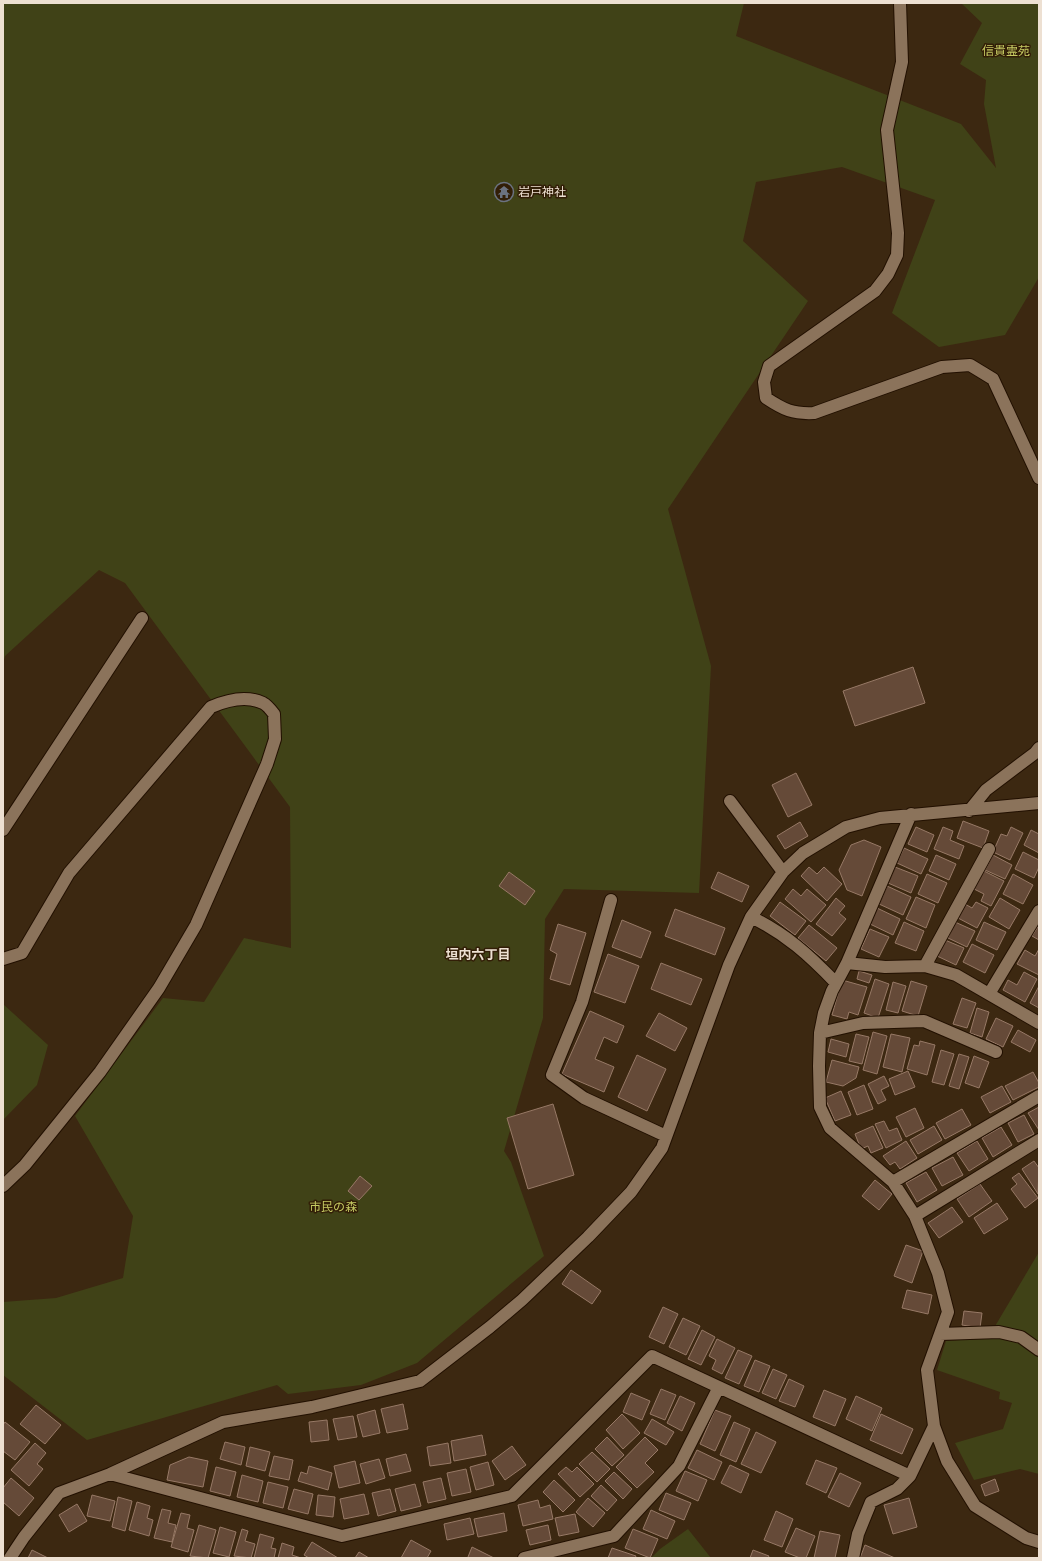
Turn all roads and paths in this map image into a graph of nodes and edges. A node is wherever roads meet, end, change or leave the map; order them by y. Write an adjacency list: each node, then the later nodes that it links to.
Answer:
1 (900, 3): 2 (street)
2 (1039, 478)
3 (142, 618): 9 (street)
4 (1039, 748): 7 (street)
5 (730, 801): 11 (street)
6 (1039, 803): 7 (street)
7 (969, 811): 8 (street)
8 (911, 814): 11 (street); 16 (street)
9 (3, 830)
10 (989, 849): 17 (street)
11 (783, 872): 14 (street)
12 (611, 900): 24 (street)
13 (1039, 911): 19 (street)
14 (751, 917): 18 (street); 24 (street)
15 (3, 959): 27 (street)
16 (847, 962): 17 (street); 18 (street)
17 (925, 966): 19 (street)
18 (836, 983): 21 (street)
19 (989, 994): 20 (street)
20 (1039, 1023)
21 (820, 1033): 22 (street); 26 (street)
22 (996, 1052)
23 (1039, 1096): 26 (street)
24 (666, 1136): 33 (street)
25 (1039, 1140): 28 (street)
26 (892, 1182): 28 (street)
27 (3, 1186)
28 (915, 1216): 29 (street)
29 (940, 1334): 30 (street); 32 (street)
30 (1039, 1350)
31 (719, 1387): 33 (street); 34 (street); 37 (street)
32 (934, 1426): 34 (street); 35 (street)
33 (110, 1474): 36 (street)
34 (910, 1476): 38 (street)
35 (1039, 1542)
36 (10, 1558)
37 (524, 1558)
38 (853, 1558)

